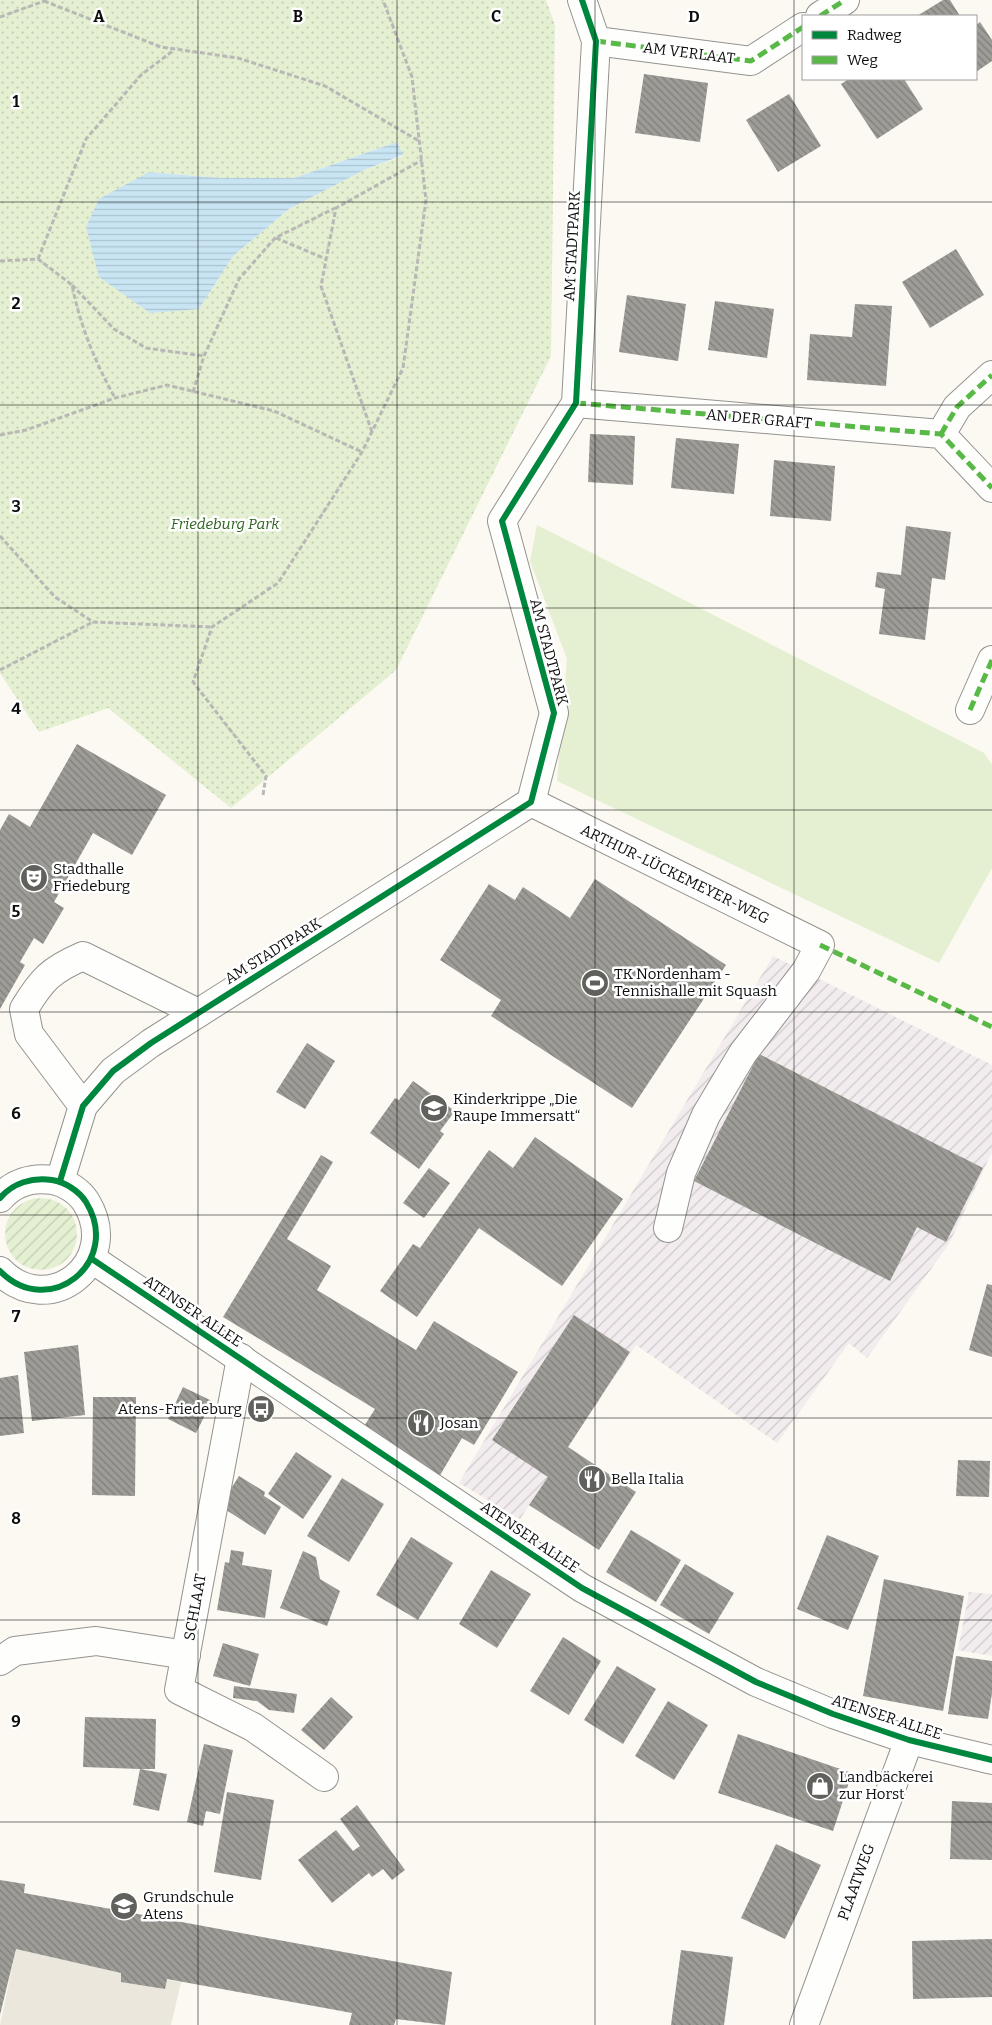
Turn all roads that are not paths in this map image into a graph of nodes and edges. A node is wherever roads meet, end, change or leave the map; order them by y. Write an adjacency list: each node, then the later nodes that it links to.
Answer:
1 (582, 0): 5 (street, AM STADTPARK)
2 (844, 0): 3 (street)
3 (822, 15)
4 (802, 28): 5 (street, AM VERLAAT)
5 (596, 41): 7 (street, AM STADTPARK)
6 (992, 375): 8 (street)
7 (576, 403): 8 (street, AN DER GRAFT); 12 (street, AM STADTPARK)
8 (941, 434): 9 (street)
9 (992, 488)
10 (992, 660): 11 (street)
11 (970, 710)
12 (531, 802): 13 (street, AM STADTPARK); 17 (street, ARTHUR-LÜCKEMEYER-WEG)
13 (198, 1013): 14 (street, AM STADTPARK); 14 (street)
14 (83, 1106): 15 (street, AM STADTPARK)
15 (60, 1181): 16 (street); 18 (street)
16 (0, 1198)
17 (668, 1228)
18 (92, 1259): 19 (street); 20 (street, ATENSER ALLEE)
19 (3, 1282)
20 (241, 1358): 21 (street, SCHLAAT); 23 (street, ATENSER ALLEE)
21 (186, 1655): 22 (street); 25 (street, SCHLAAT)
22 (0, 1661)
23 (909, 1740): 24 (street, ATENSER ALLEE); 26 (street, PLAATWEG)
24 (992, 1760)
25 (324, 1777)
26 (804, 2025)

